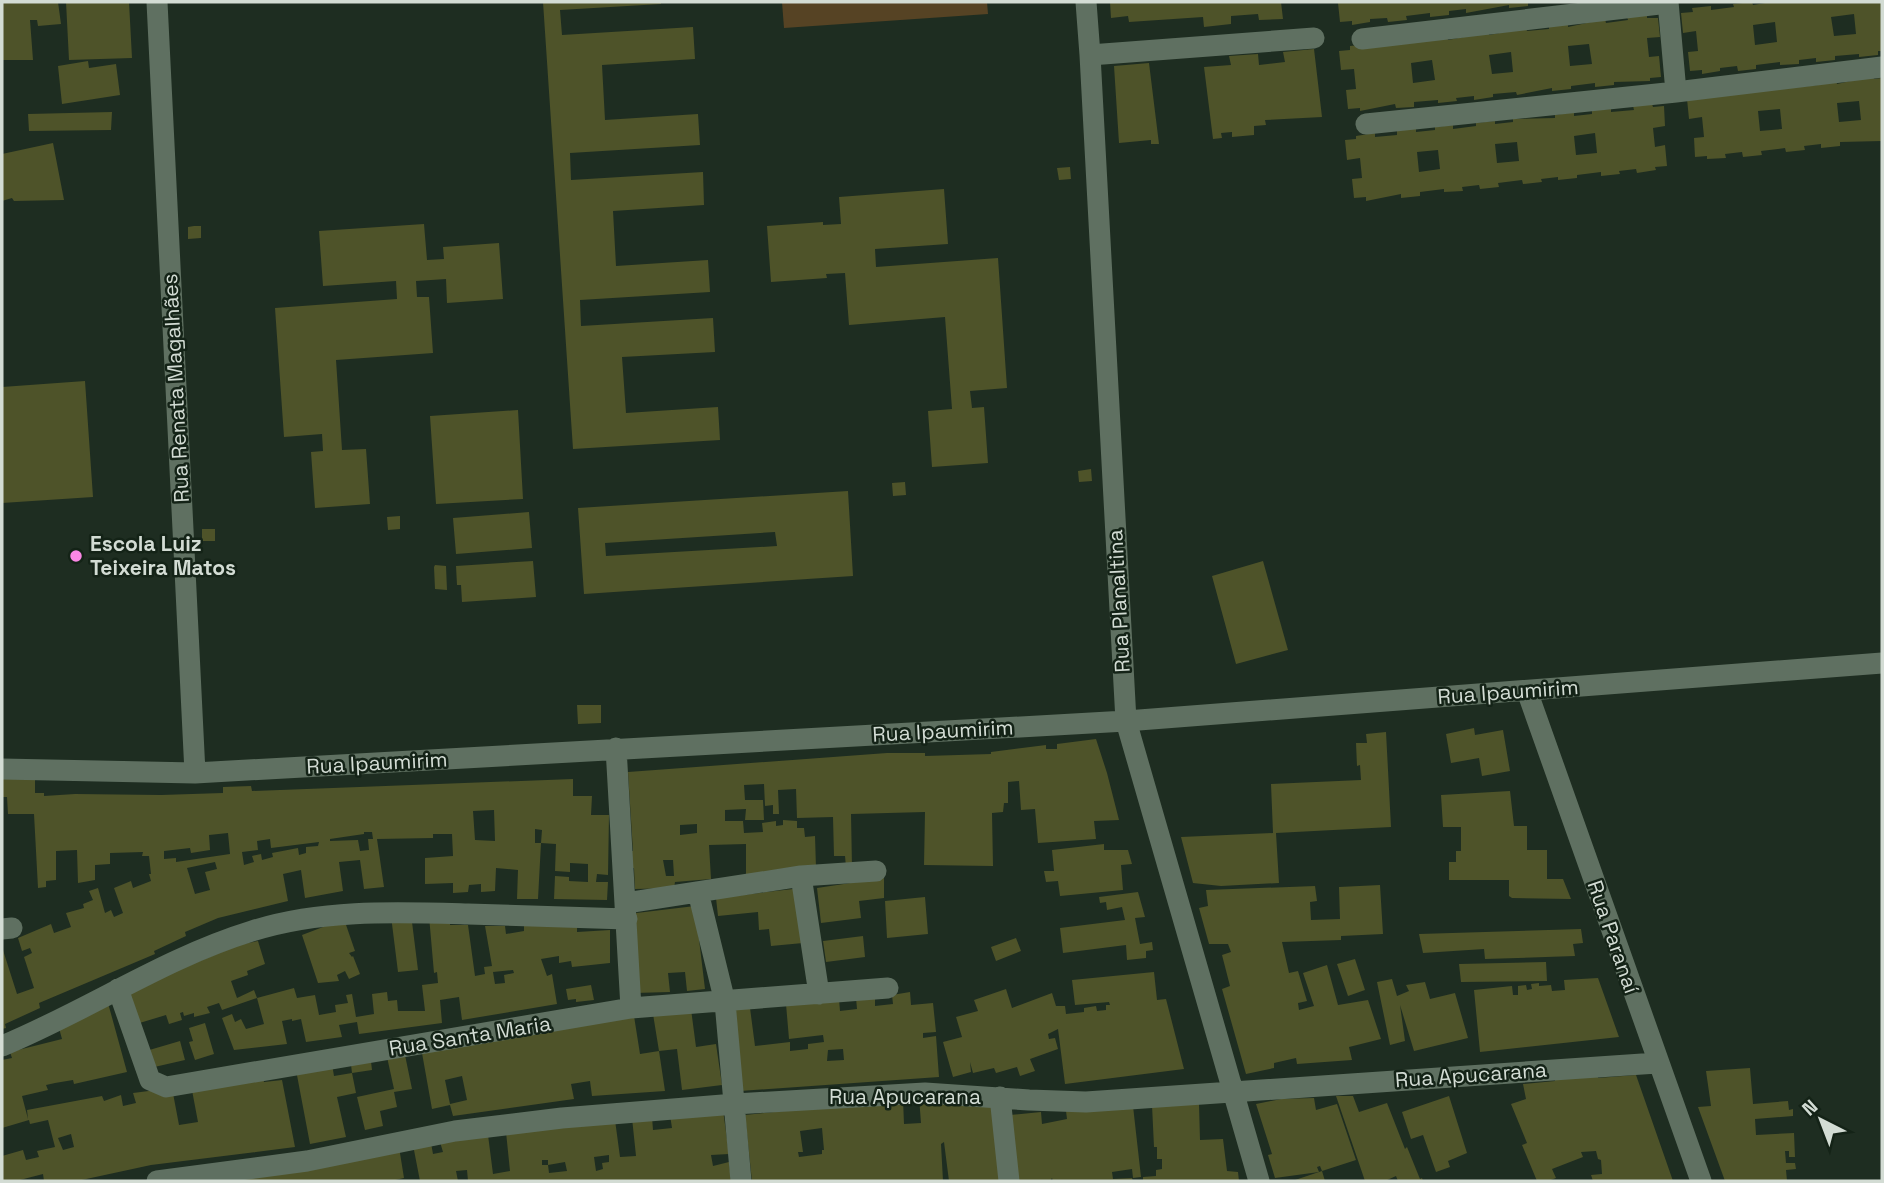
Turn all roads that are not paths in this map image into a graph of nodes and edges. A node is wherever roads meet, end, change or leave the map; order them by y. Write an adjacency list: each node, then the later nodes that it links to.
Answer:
1 (157, 2): 15 (street, Rua Renata Magalhães)
2 (1086, 2): 6 (street, Rua Planaltina)
3 (1668, 3): 5 (street); 8 (street)
4 (1314, 38): 6 (street)
5 (1362, 39)
6 (1090, 55): 12 (street, Rua Planaltina)
7 (1882, 67): 8 (street)
8 (1676, 92): 9 (street)
9 (1366, 124)
10 (1882, 663): 11 (street, Rua Ipaumirim)
11 (1527, 691): 12 (street, Rua Ipaumirim); 26 (street, Rua Paranaí)
12 (1126, 721): 13 (street, Rua Ipaumirim); 27 (street, Rua Planaltina)
13 (616, 748): 15 (street, Rua Ipaumirim); 19 (street)
14 (2, 769): 15 (street, Rua Ipaumirim)
15 (195, 774)
16 (876, 871): 17 (street)
17 (801, 876): 18 (street); 22 (street)
18 (698, 892): 19 (street); 23 (street)
19 (627, 911): 21 (street); 24 (street)
20 (888, 988): 22 (street, Rua Santa Maria)
21 (118, 989): 24 (street, Rua Santa Maria); 25 (street)
22 (819, 994): 23 (street, Rua Santa Maria)
23 (725, 1002): 24 (street, Rua Santa Maria); 29 (street)
24 (631, 1008)
25 (2, 1046)
26 (1657, 1063): 27 (street, Rua Apucarana); 34 (street, Rua Paranaí)
27 (1233, 1090): 28 (street, Rua Apucarana); 33 (street, Rua Planaltina)
28 (1000, 1097): 29 (street, Rua Apucarana); 32 (street)
29 (735, 1104): 30 (street, Rua Apucarana); 31 (street)
30 (157, 1181)
31 (741, 1181)
32 (1009, 1181)
33 (1259, 1181)
34 (1701, 1181)

